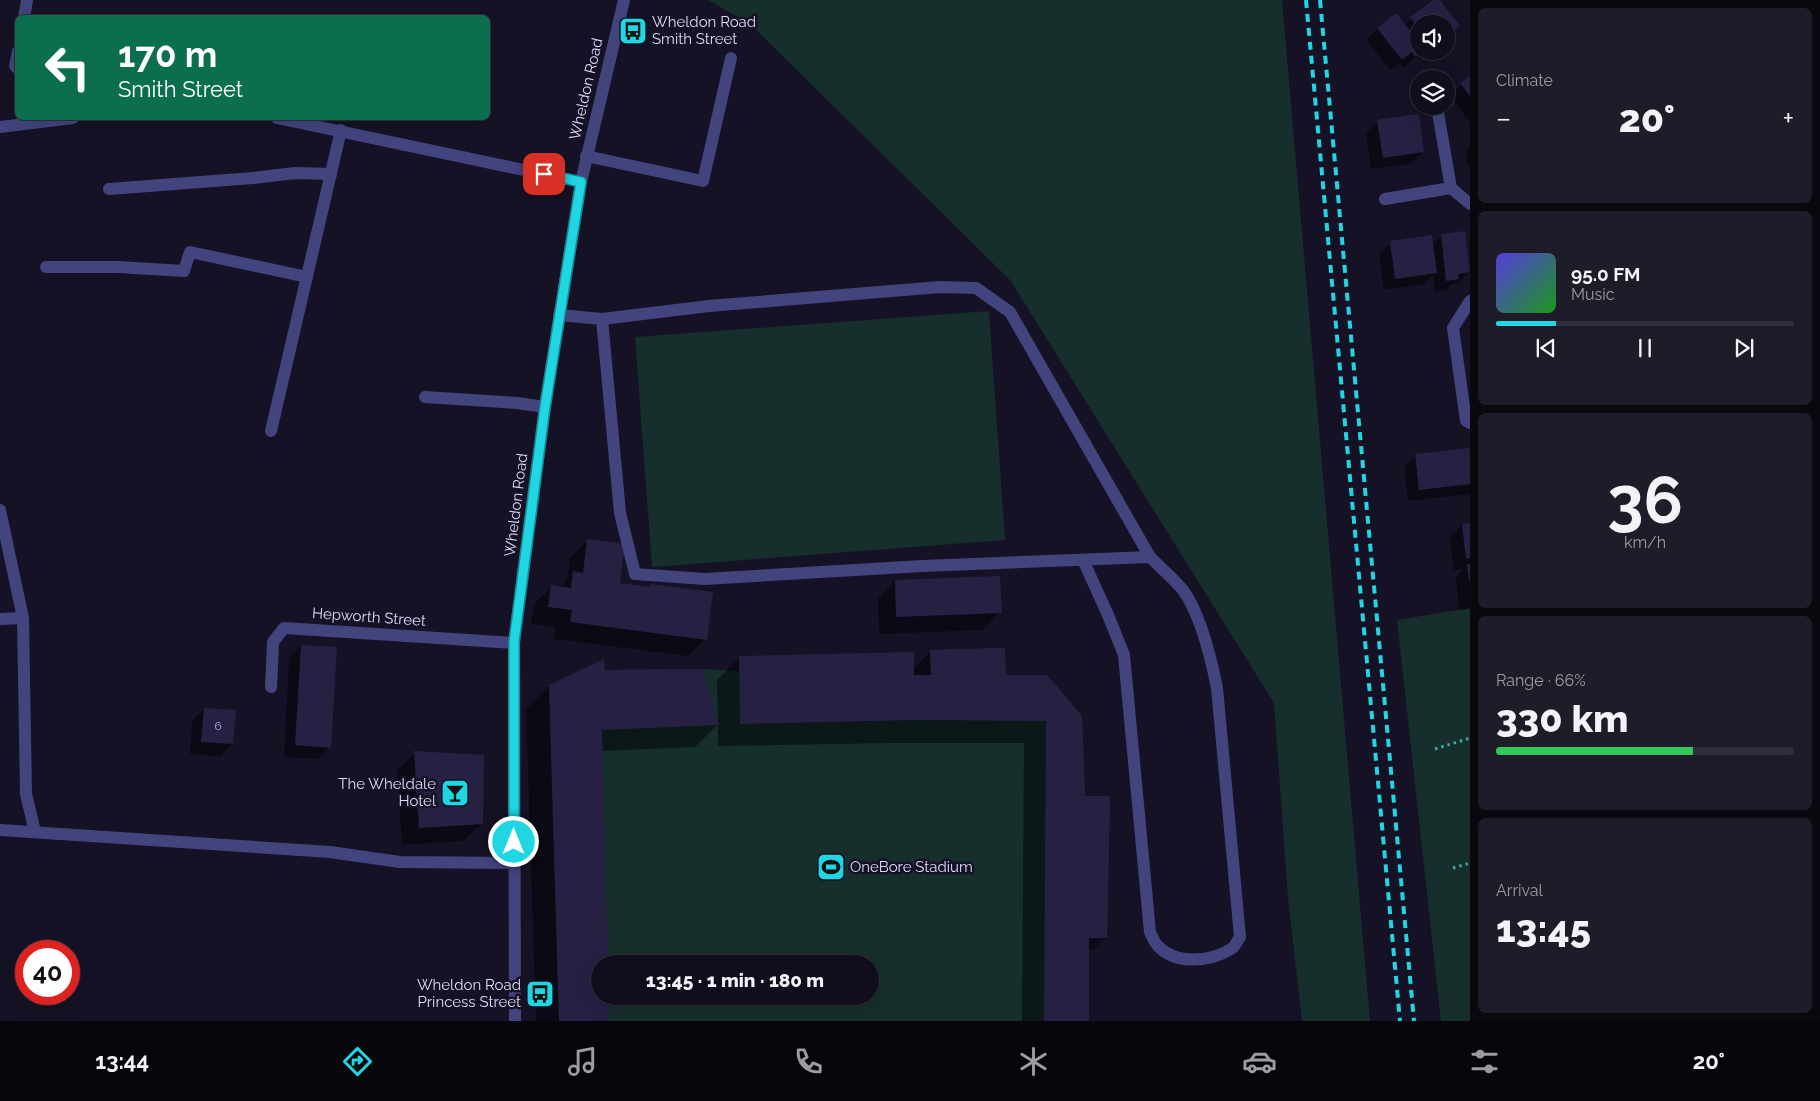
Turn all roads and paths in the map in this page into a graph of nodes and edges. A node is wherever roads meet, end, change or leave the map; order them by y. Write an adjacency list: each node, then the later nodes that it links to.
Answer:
1 (27, 0): 3 (street)
2 (624, 0): 10 (street, Wheldon Road)
3 (24, 15)
4 (731, 58): 10 (street)
5 (1438, 115): 13 (street)
6 (54, 120): 8 (street)
7 (288, 120): 9 (street)
8 (0, 127)
9 (341, 130): 11 (street); 12 (street)
10 (586, 156): 12 (street, Wheldon Road)
11 (331, 174): 14 (street); 18 (street)
12 (581, 182): 20 (street, Wheldon Road)
13 (1451, 188): 15 (street); 16 (street)
14 (109, 189)
15 (1385, 199)
16 (1470, 204)
17 (46, 267): 18 (street)
18 (307, 277): 25 (street)
19 (1470, 301): 24 (street)
20 (559, 315): 21 (street); 23 (street, Wheldon Road)
21 (602, 319): 27 (street); 28 (street)
22 (425, 397): 23 (street)
23 (545, 407): 31 (street, Wheldon Road)
24 (1470, 423)
25 (271, 431)
26 (0, 510): 29 (street)
27 (1150, 557): 28 (street); 28 (street)
28 (1083, 560)
29 (23, 618): 30 (street); 36 (street)
30 (0, 619)
31 (514, 642): 32 (street, Hepworth Street); 37 (street, Wheldon Road)
32 (271, 687)
33 (1470, 738): 34 (path)
34 (1435, 749)
35 (0, 830): 36 (street)
36 (35, 832): 37 (street)
37 (514, 862): 40 (street, Wheldon Road)
38 (1470, 862): 39 (path)
39 (1453, 868)
40 (515, 1021)

